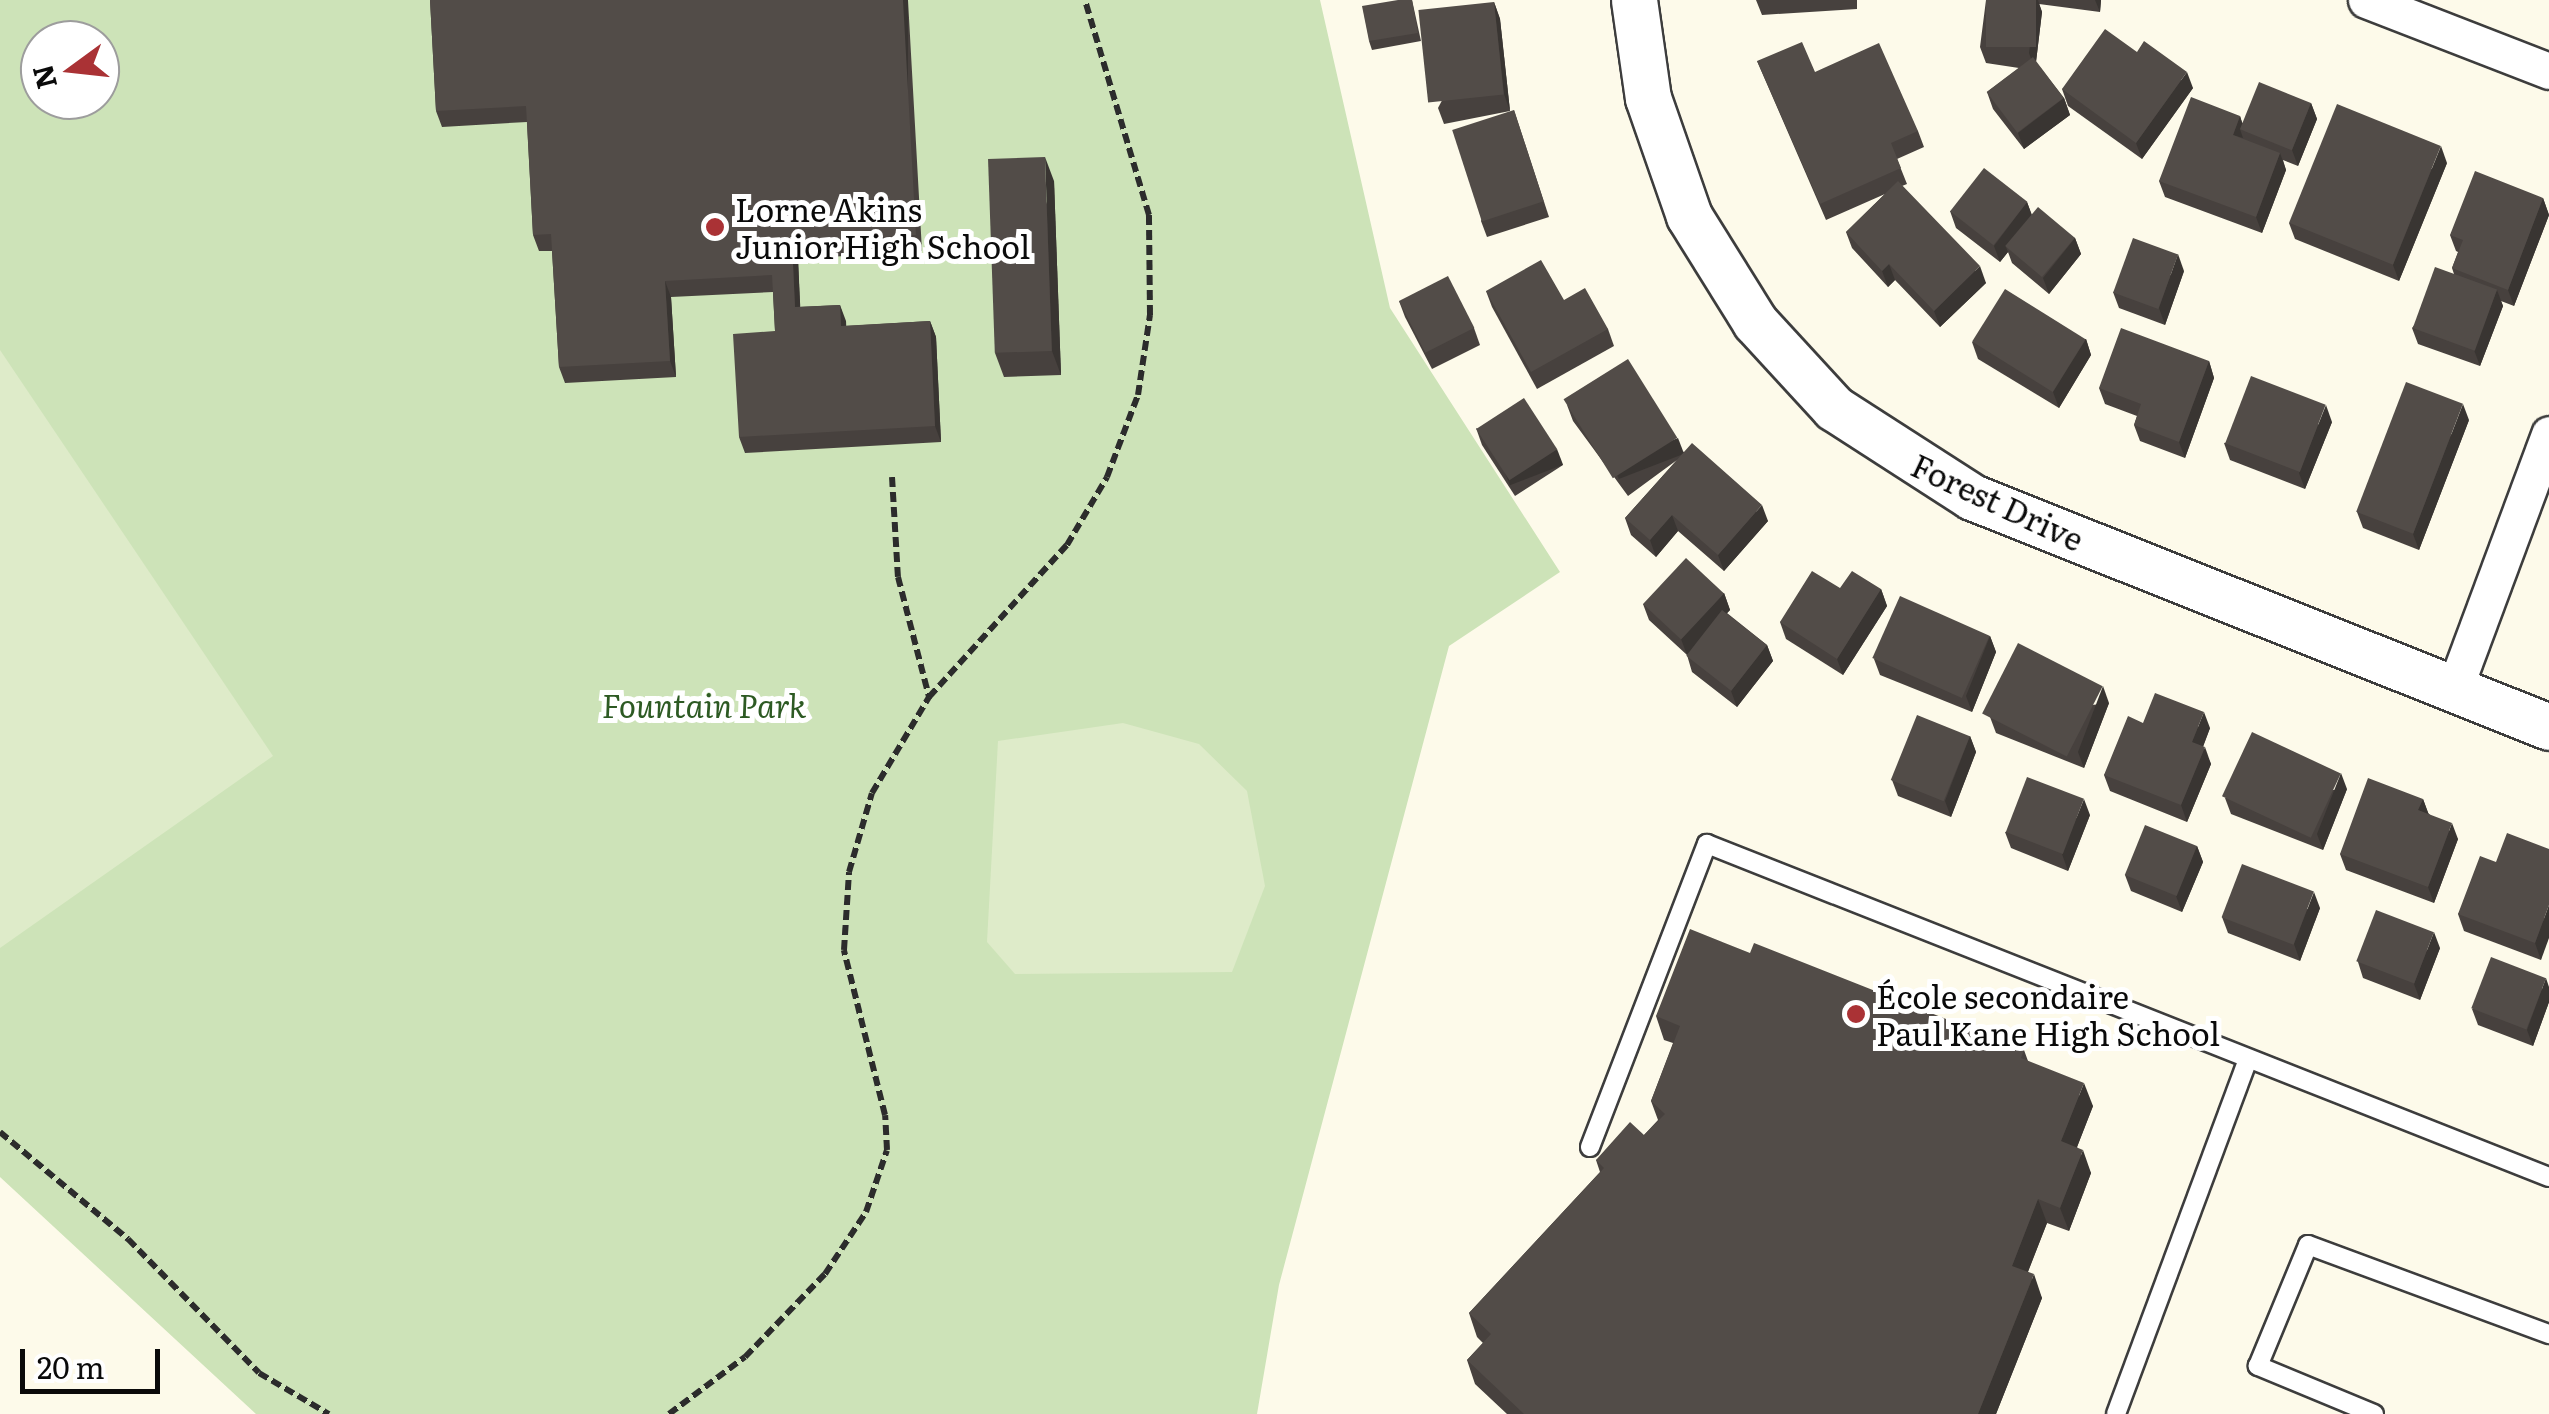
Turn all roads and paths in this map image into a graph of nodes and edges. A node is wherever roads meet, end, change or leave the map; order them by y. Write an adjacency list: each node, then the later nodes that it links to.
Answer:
1 (1085, 0): 8 (path)
2 (1634, 0): 7 (street, Forest Drive)
3 (2366, 0): 4 (street)
4 (2549, 71)
5 (2549, 434): 7 (street)
6 (892, 477): 8 (path)
7 (2454, 690): 9 (street, Forest Drive)
8 (929, 697): 16 (path)
9 (2549, 727)
10 (2248, 1059): 12 (lane); 13 (lane); 17 (lane)
11 (0, 1132): 15 (path)
12 (1590, 1147)
13 (2549, 1177)
14 (2549, 1334): 18 (lane)
15 (329, 1414)
16 (668, 1414)
17 (2116, 1414)
18 (2374, 1414)

